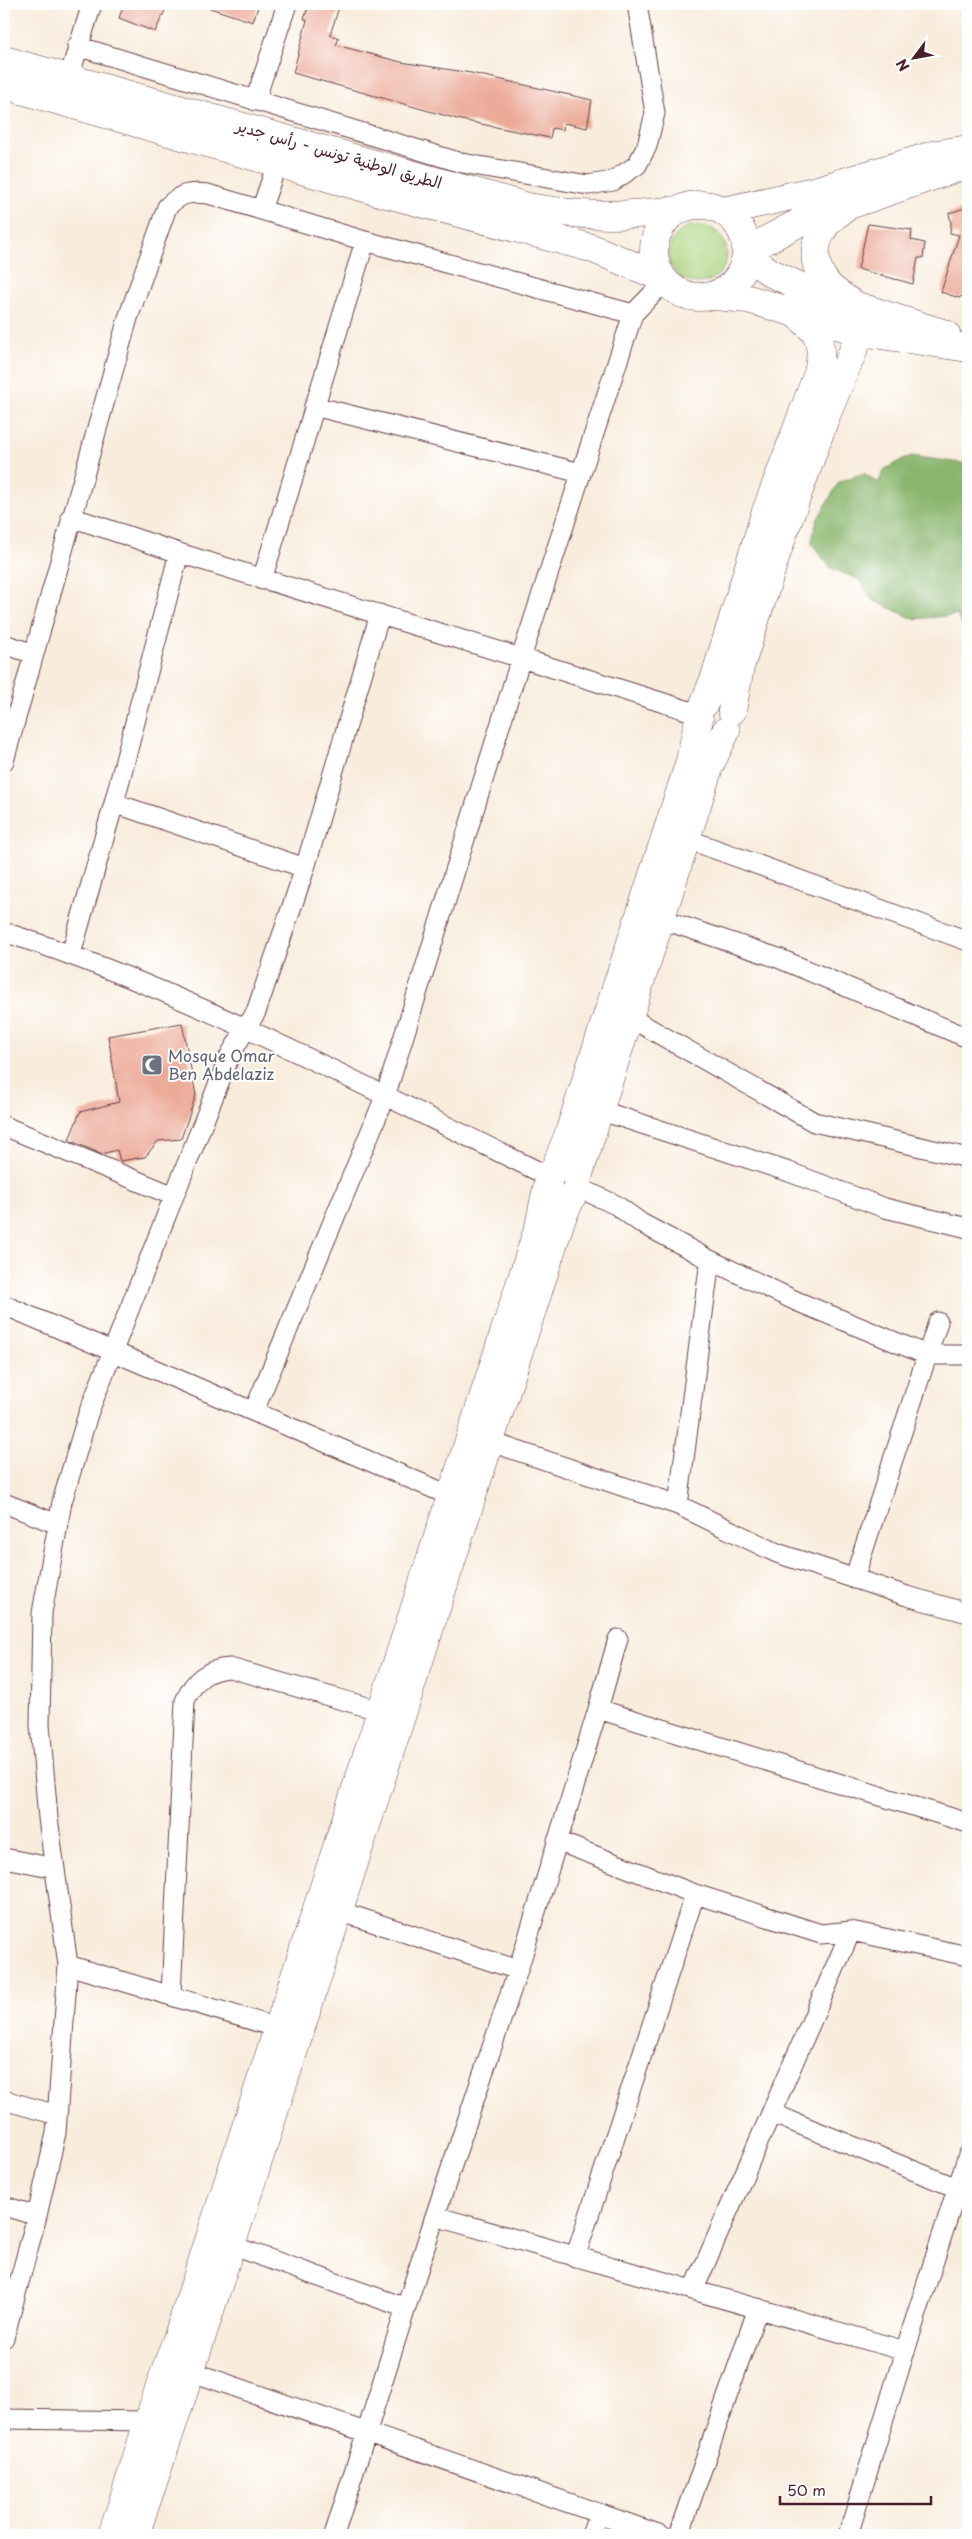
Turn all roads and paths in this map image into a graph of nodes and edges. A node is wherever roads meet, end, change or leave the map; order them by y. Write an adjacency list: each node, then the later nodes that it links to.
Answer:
1 (92, 4): 4 (street)
2 (288, 4): 8 (street)
3 (637, 4): 13 (street)
4 (77, 46): 6 (street); 8 (street)
5 (4, 60): 6 (main road, الطريق الوطنية تونس - رأس جدير)
6 (69, 77): 9 (main road, الطريق الوطنية تونس - رأس جدير)
7 (4, 85): 11 (main road, الطريق الوطنية تونس - رأس جدير)
8 (262, 103): 9 (street); 13 (street)
9 (262, 133): 13 (main road, الطريق الوطنية تونس - رأس جدير)
10 (968, 149): 17 (main road)
11 (278, 161): 15 (street); 20 (main road, الطريق الوطنية تونس - رأس جدير)
12 (968, 164): 14 (main road)
13 (459, 176): 16 (main road, الطريق الوطنية تونس - رأس جدير)
14 (856, 202): 19 (main road); 22 (main road)
15 (261, 210): 18 (street); 30 (street)
16 (678, 210): 17 (main road); 20 (main road)
17 (724, 211): 19 (main road)
18 (364, 241): 24 (street); 28 (street)
19 (746, 253): 21 (main road); 22 (main road)
20 (663, 279): 21 (main road); 24 (street)
21 (714, 296): 23 (main road)
22 (853, 304): 25 (main road); 26 (main road)
23 (789, 310): 25 (main road); 37 (main road)
24 (633, 314): 29 (street)
25 (861, 332): 27 (main road); 38 (main road)
26 (968, 342)
27 (968, 348)
28 (314, 406): 29 (street); 32 (street)
29 (581, 473): 36 (street)
30 (71, 517): 31 (street); 35 (street)
31 (179, 553): 32 (street); 40 (street)
32 (262, 580): 33 (street)
33 (380, 614): 36 (street); 42 (street)
34 (4, 644): 35 (street)
35 (34, 654): 39 (street)
36 (520, 658): 37 (street); 50 (street)
37 (701, 712): 38 (main road); 54 (main road)
38 (729, 721): 41 (main road)
39 (4, 761)
40 (114, 803): 42 (street); 46 (street)
41 (687, 839): 43 (main road); 45 (street)
42 (305, 868): 48 (street)
43 (660, 919): 47 (main road); 49 (street)
44 (4, 932): 46 (street)
45 (968, 940)
46 (71, 954): 48 (street)
47 (629, 1017): 51 (main road); 53 (street)
48 (246, 1028): 50 (street); 55 (street)
49 (968, 1038)
50 (385, 1097): 54 (street); 63 (street)
51 (599, 1110): 54 (main road); 56 (street)
52 (4, 1126): 55 (street)
53 (968, 1158)
54 (563, 1182): 57 (street); 64 (main road); 65 (main road)
55 (174, 1196): 60 (street)
56 (968, 1228)
57 (710, 1260): 61 (street); 67 (street)
58 (4, 1305): 60 (street)
59 (938, 1322): 61 (street)
60 (114, 1353): 63 (street); 68 (street)
61 (927, 1355): 62 (street); 69 (street)
62 (968, 1355)
63 (254, 1411): 65 (street)
64 (491, 1442): 67 (street); 79 (main road)
65 (451, 1496): 73 (main road)
66 (4, 1503): 68 (street)
67 (678, 1505): 69 (street)
68 (57, 1524): 77 (street)
69 (854, 1579): 70 (street)
70 (968, 1613)
71 (618, 1639): 72 (street)
72 (598, 1708): 74 (street); 75 (street)
73 (381, 1711): 84 (street); 85 (main road)
74 (968, 1823)
75 (557, 1841): 78 (street); 83 (street)
76 (4, 1858): 77 (street)
77 (55, 1868): 82 (street)
78 (695, 1894): 80 (street); 95 (street)
79 (339, 1911): 83 (street); 94 (main road)
80 (850, 1931): 81 (street); 87 (street)
81 (968, 1956)
82 (68, 1965): 84 (street); 88 (street)
83 (518, 1970): 93 (street)
84 (171, 1995): 85 (street)
85 (278, 2028): 101 (main road)
86 (4, 2100): 88 (street)
87 (771, 2113): 90 (street); 96 (street)
88 (57, 2114): 92 (street)
89 (968, 2155): 90 (street)
90 (957, 2188): 100 (street)
91 (4, 2206): 92 (street)
92 (38, 2216): 99 (street)
93 (435, 2216): 95 (street); 97 (street)
94 (230, 2245): 97 (street); 101 (main road)
95 (575, 2258): 96 (street)
96 (694, 2289): 98 (street)
97 (406, 2308): 104 (street)
98 (758, 2308): 100 (street); 111 (street)
99 (4, 2338)
100 (905, 2351): 112 (street)
101 (179, 2367): 103 (main road); 104 (street)
102 (4, 2419): 103 (street)
103 (160, 2424): 106 (main road); 107 (main road)
104 (366, 2433): 105 (street); 108 (street)
105 (599, 2513): 109 (street); 110 (street)
106 (112, 2535)
107 (135, 2535)
108 (334, 2535)
109 (591, 2535)
110 (661, 2535)
111 (679, 2535)
112 (848, 2535)

